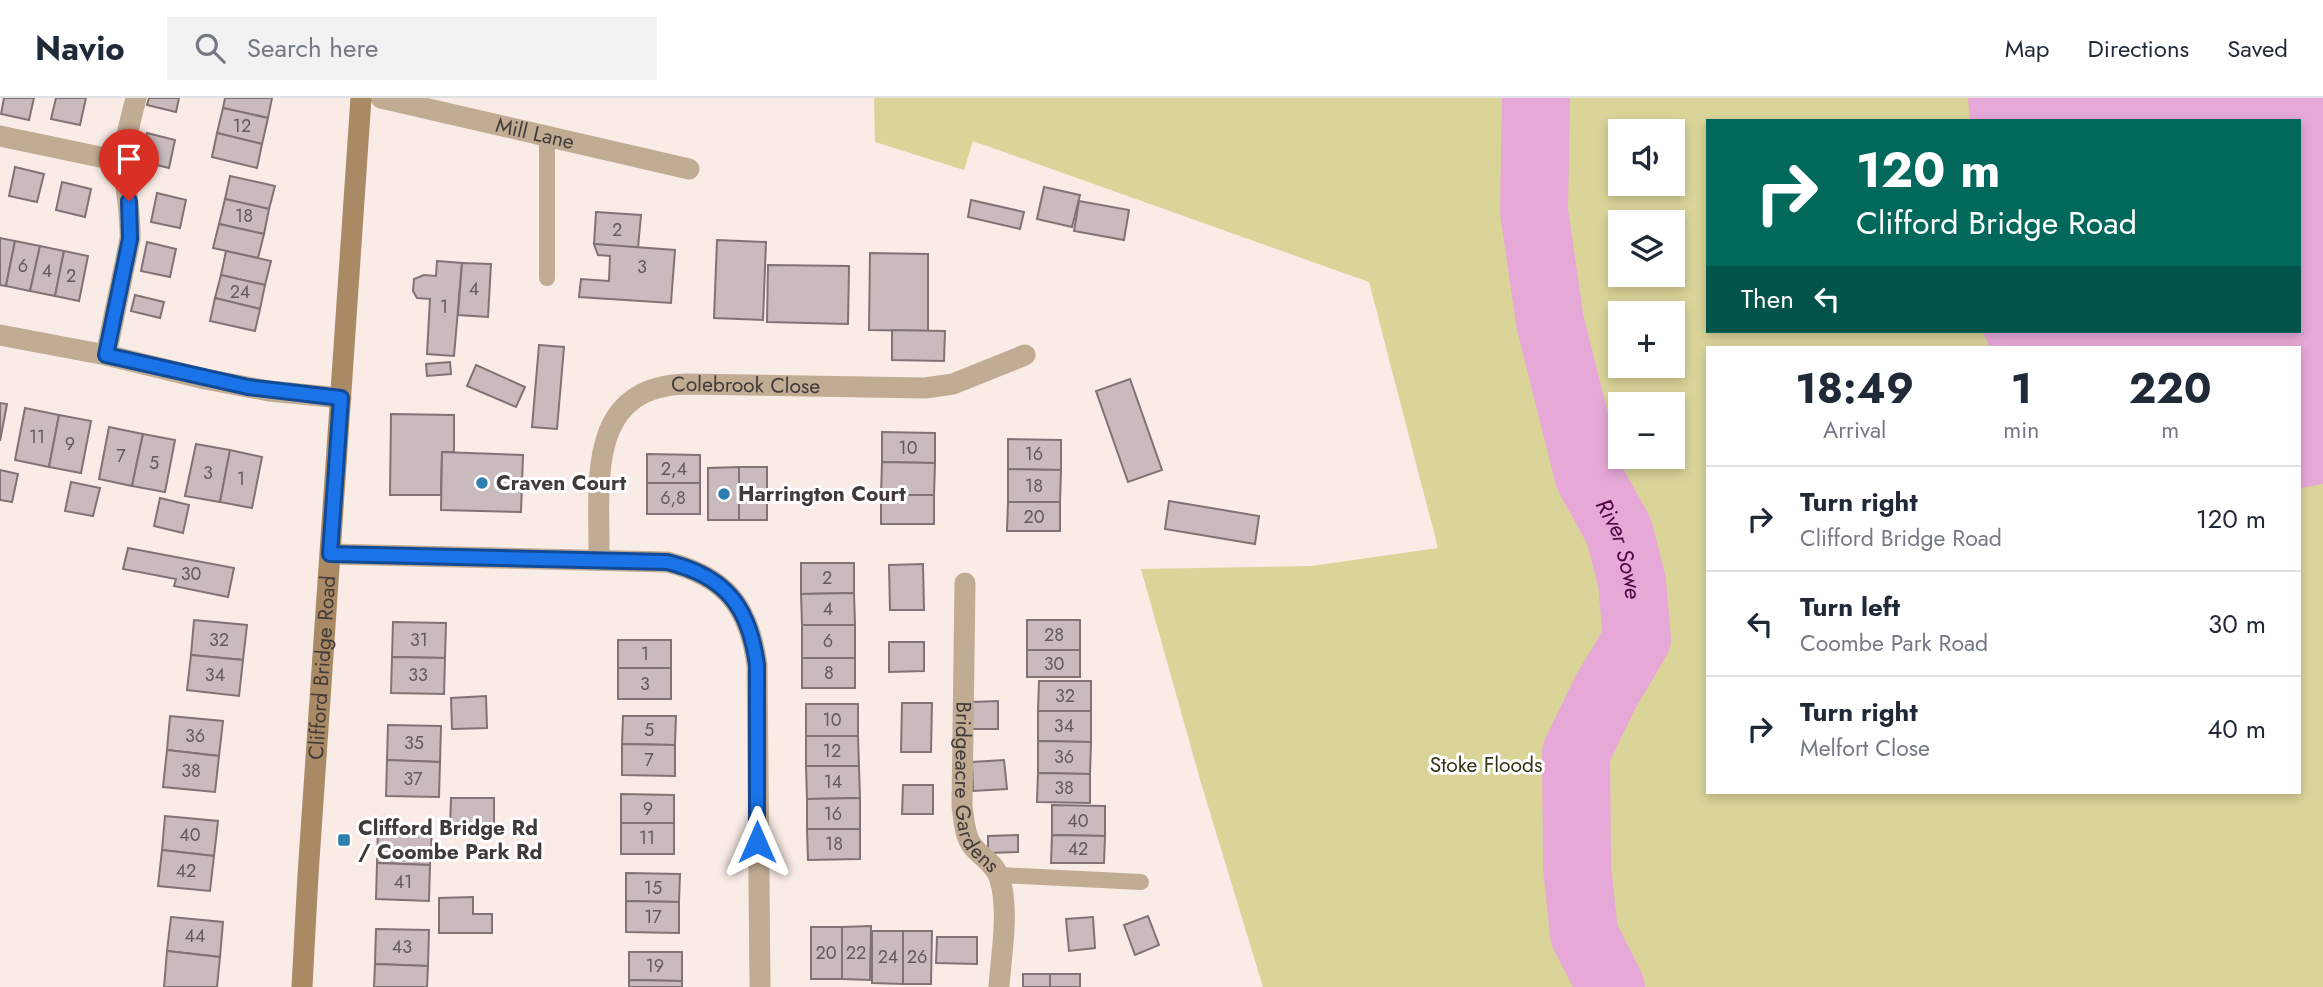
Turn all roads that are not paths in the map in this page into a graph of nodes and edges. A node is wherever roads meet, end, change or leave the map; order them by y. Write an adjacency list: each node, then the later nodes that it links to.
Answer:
1 (135, 98): 6 (street)
2 (361, 98): 12 (main road, Clifford Bridge Road)
3 (381, 98): 5 (street, Mill Lane)
4 (0, 136): 6 (street)
5 (547, 137): 7 (street, Mill Lane); 8 (lane)
6 (124, 162): 10 (street)
7 (689, 169)
8 (547, 278)
9 (0, 335): 10 (street)
10 (106, 355): 12 (street)
11 (1025, 355): 14 (street, Colebrook Close)
12 (341, 398): 13 (main road, Clifford Bridge Road)
13 (330, 554): 14 (street); 18 (main road, Clifford Bridge Road)
14 (599, 558): 19 (street)
15 (965, 583): 16 (street, Bridgeacre Gardens)
16 (999, 875): 17 (lane); 20 (street, Bridgeacre Gardens)
17 (1141, 882)
18 (302, 987)
19 (760, 987)
20 (999, 987)

